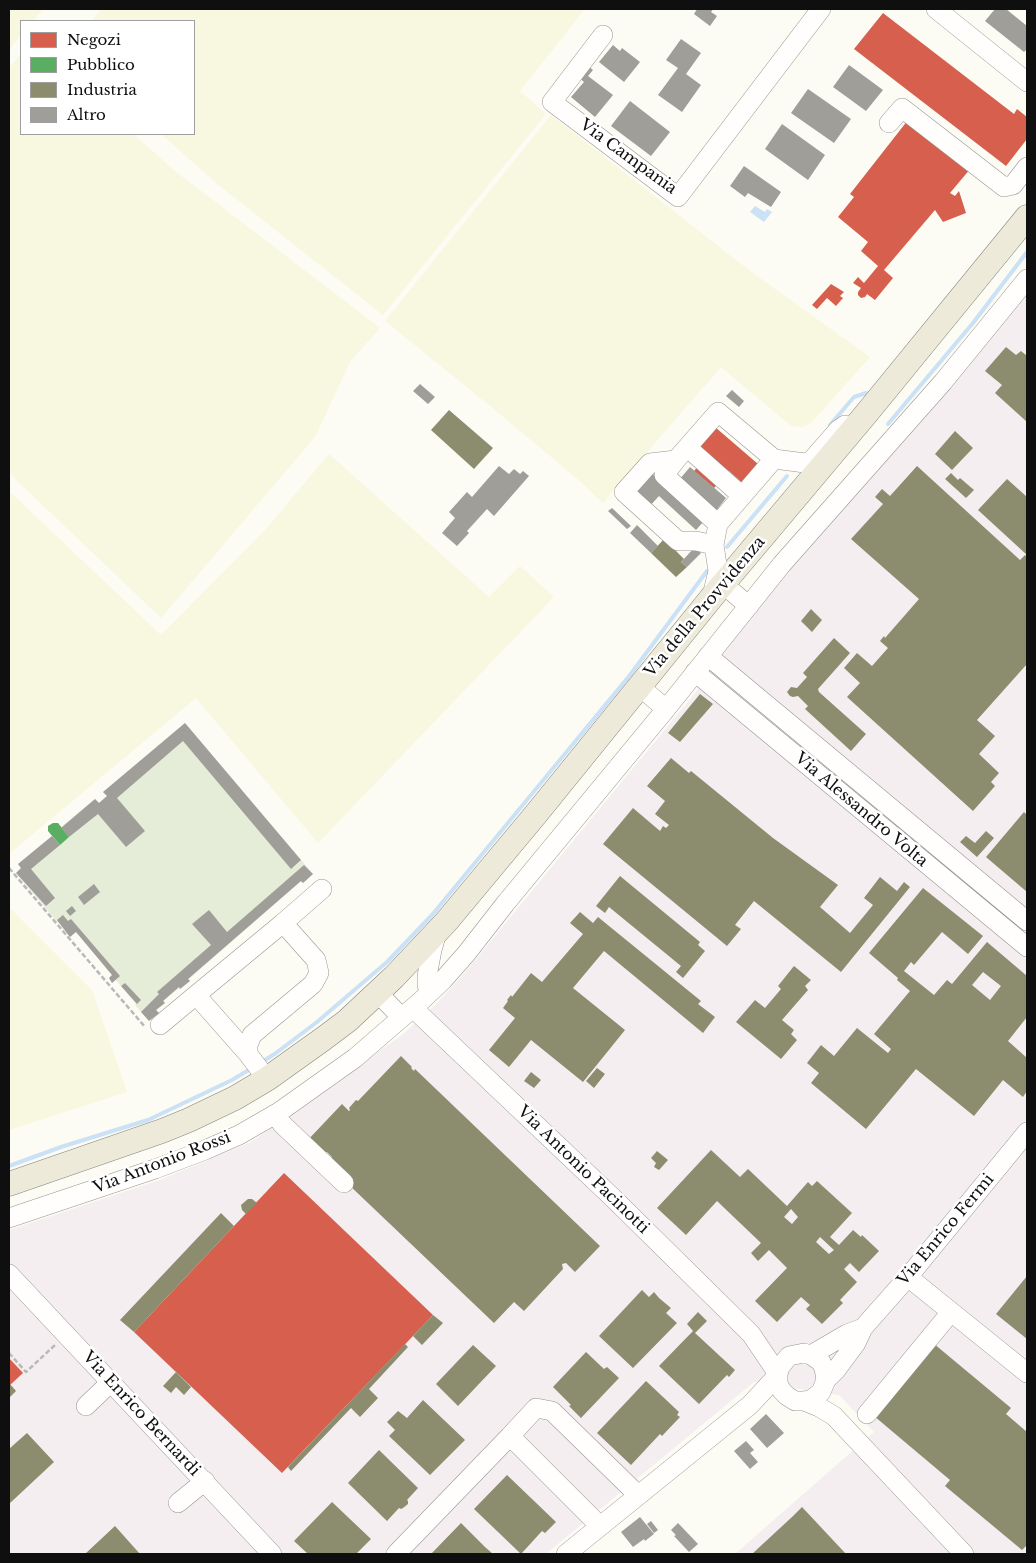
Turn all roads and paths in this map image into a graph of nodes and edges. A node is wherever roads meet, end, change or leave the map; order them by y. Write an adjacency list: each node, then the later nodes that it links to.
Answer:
1 (821, 9): 3 (street, Via Campania)
2 (936, 9): 4 (street)
3 (603, 36)
4 (1027, 82)
5 (889, 123): 6 (street)
6 (1027, 167)
7 (1024, 227): 9 (main road, Via della Provvidenza)
8 (1027, 279): 16 (street, Via della Provvidenza)
9 (866, 414): 11 (street); 15 (main road, Via della Provvidenza)
10 (682, 454): 11 (street); 12 (street); 13 (street); 14 (street)
11 (774, 459): 12 (street)
12 (742, 496): 13 (street)
13 (718, 524): 14 (street)
14 (714, 545): 15 (street)
15 (717, 591): 16 (street); 19 (main road, Via della Provvidenza)
16 (750, 606): 17 (street, Via della Provvidenza)
17 (708, 656): 18 (street, Via della Provvidenza); 21 (street, Via Alessandro Volta)
18 (695, 672): 20 (street, Via della Provvidenza); 22 (street, Via Alessandro Volta)
19 (639, 686): 20 (street); 29 (main road, Via della Provvidenza)
20 (666, 709): 32 (street, Via della Provvidenza)
21 (916, 829): 22 (street); 23 (street, Via Alessandro Volta)
22 (903, 844): 25 (street, Via Alessandro Volta)
23 (946, 854): 25 (street); 27 (street, Via Alessandro Volta)
24 (9, 868): 35 (path)
25 (933, 869): 30 (street, Via Alessandro Volta)
26 (322, 888): 28 (street)
27 (1027, 922)
28 (283, 923): 33 (street); 36 (street)
29 (437, 932): 31 (main road, Via della Provvidenza); 32 (street)
30 (1027, 947)
31 (386, 985): 32 (street); 34 (street, Via Antonio Pacinotti); 36 (main road, Via Antonio Rossi)
32 (430, 988): 34 (street)
33 (196, 995): 35 (street); 36 (street)
34 (407, 1012): 37 (street, Via Antonio Rossi); 47 (street, Via Antonio Pacinotti)
35 (160, 1025)
36 (256, 1065): 41 (main road, Via Antonio Rossi)
37 (275, 1114): 40 (street); 42 (street, Via Antonio Rossi)
38 (1027, 1132): 39 (street, Via Enrico Fermi)
39 (1021, 1152): 44 (street, Via Enrico Fermi)
40 (344, 1183)
41 (9, 1184)
42 (9, 1218)
43 (9, 1274): 53 (street, Via Enrico Bernardi)
44 (908, 1276): 45 (street); 46 (street, Via Enrico Fermi)
45 (952, 1312): 51 (street); 58 (street)
46 (863, 1328): 50 (street); 54 (street)
47 (751, 1334): 50 (street, Via Antonio Pacinotti); 52 (street, Via Antonio Pacinotti)
48 (58, 1342): 49 (path)
49 (9, 1353)
50 (804, 1354): 52 (street); 54 (street)
51 (1027, 1373)
52 (778, 1375): 55 (street, Via Antonio Pacinotti); 56 (street)
53 (111, 1382): 57 (street); 61 (street, Via Enrico Bernardi)
54 (825, 1383): 55 (street); 59 (street)
55 (796, 1399): 56 (street); 59 (street)
56 (750, 1405): 62 (street)
57 (86, 1406)
58 (867, 1414)
59 (834, 1416): 68 (street)
60 (510, 1436): 62 (street); 64 (street); 66 (street)
61 (205, 1481): 63 (street); 65 (street, Via Enrico Bernardi)
62 (638, 1495): 64 (street)
63 (178, 1503)
64 (600, 1526): 67 (street)
65 (272, 1554)
66 (396, 1554)
67 (566, 1554)
68 (964, 1554)

